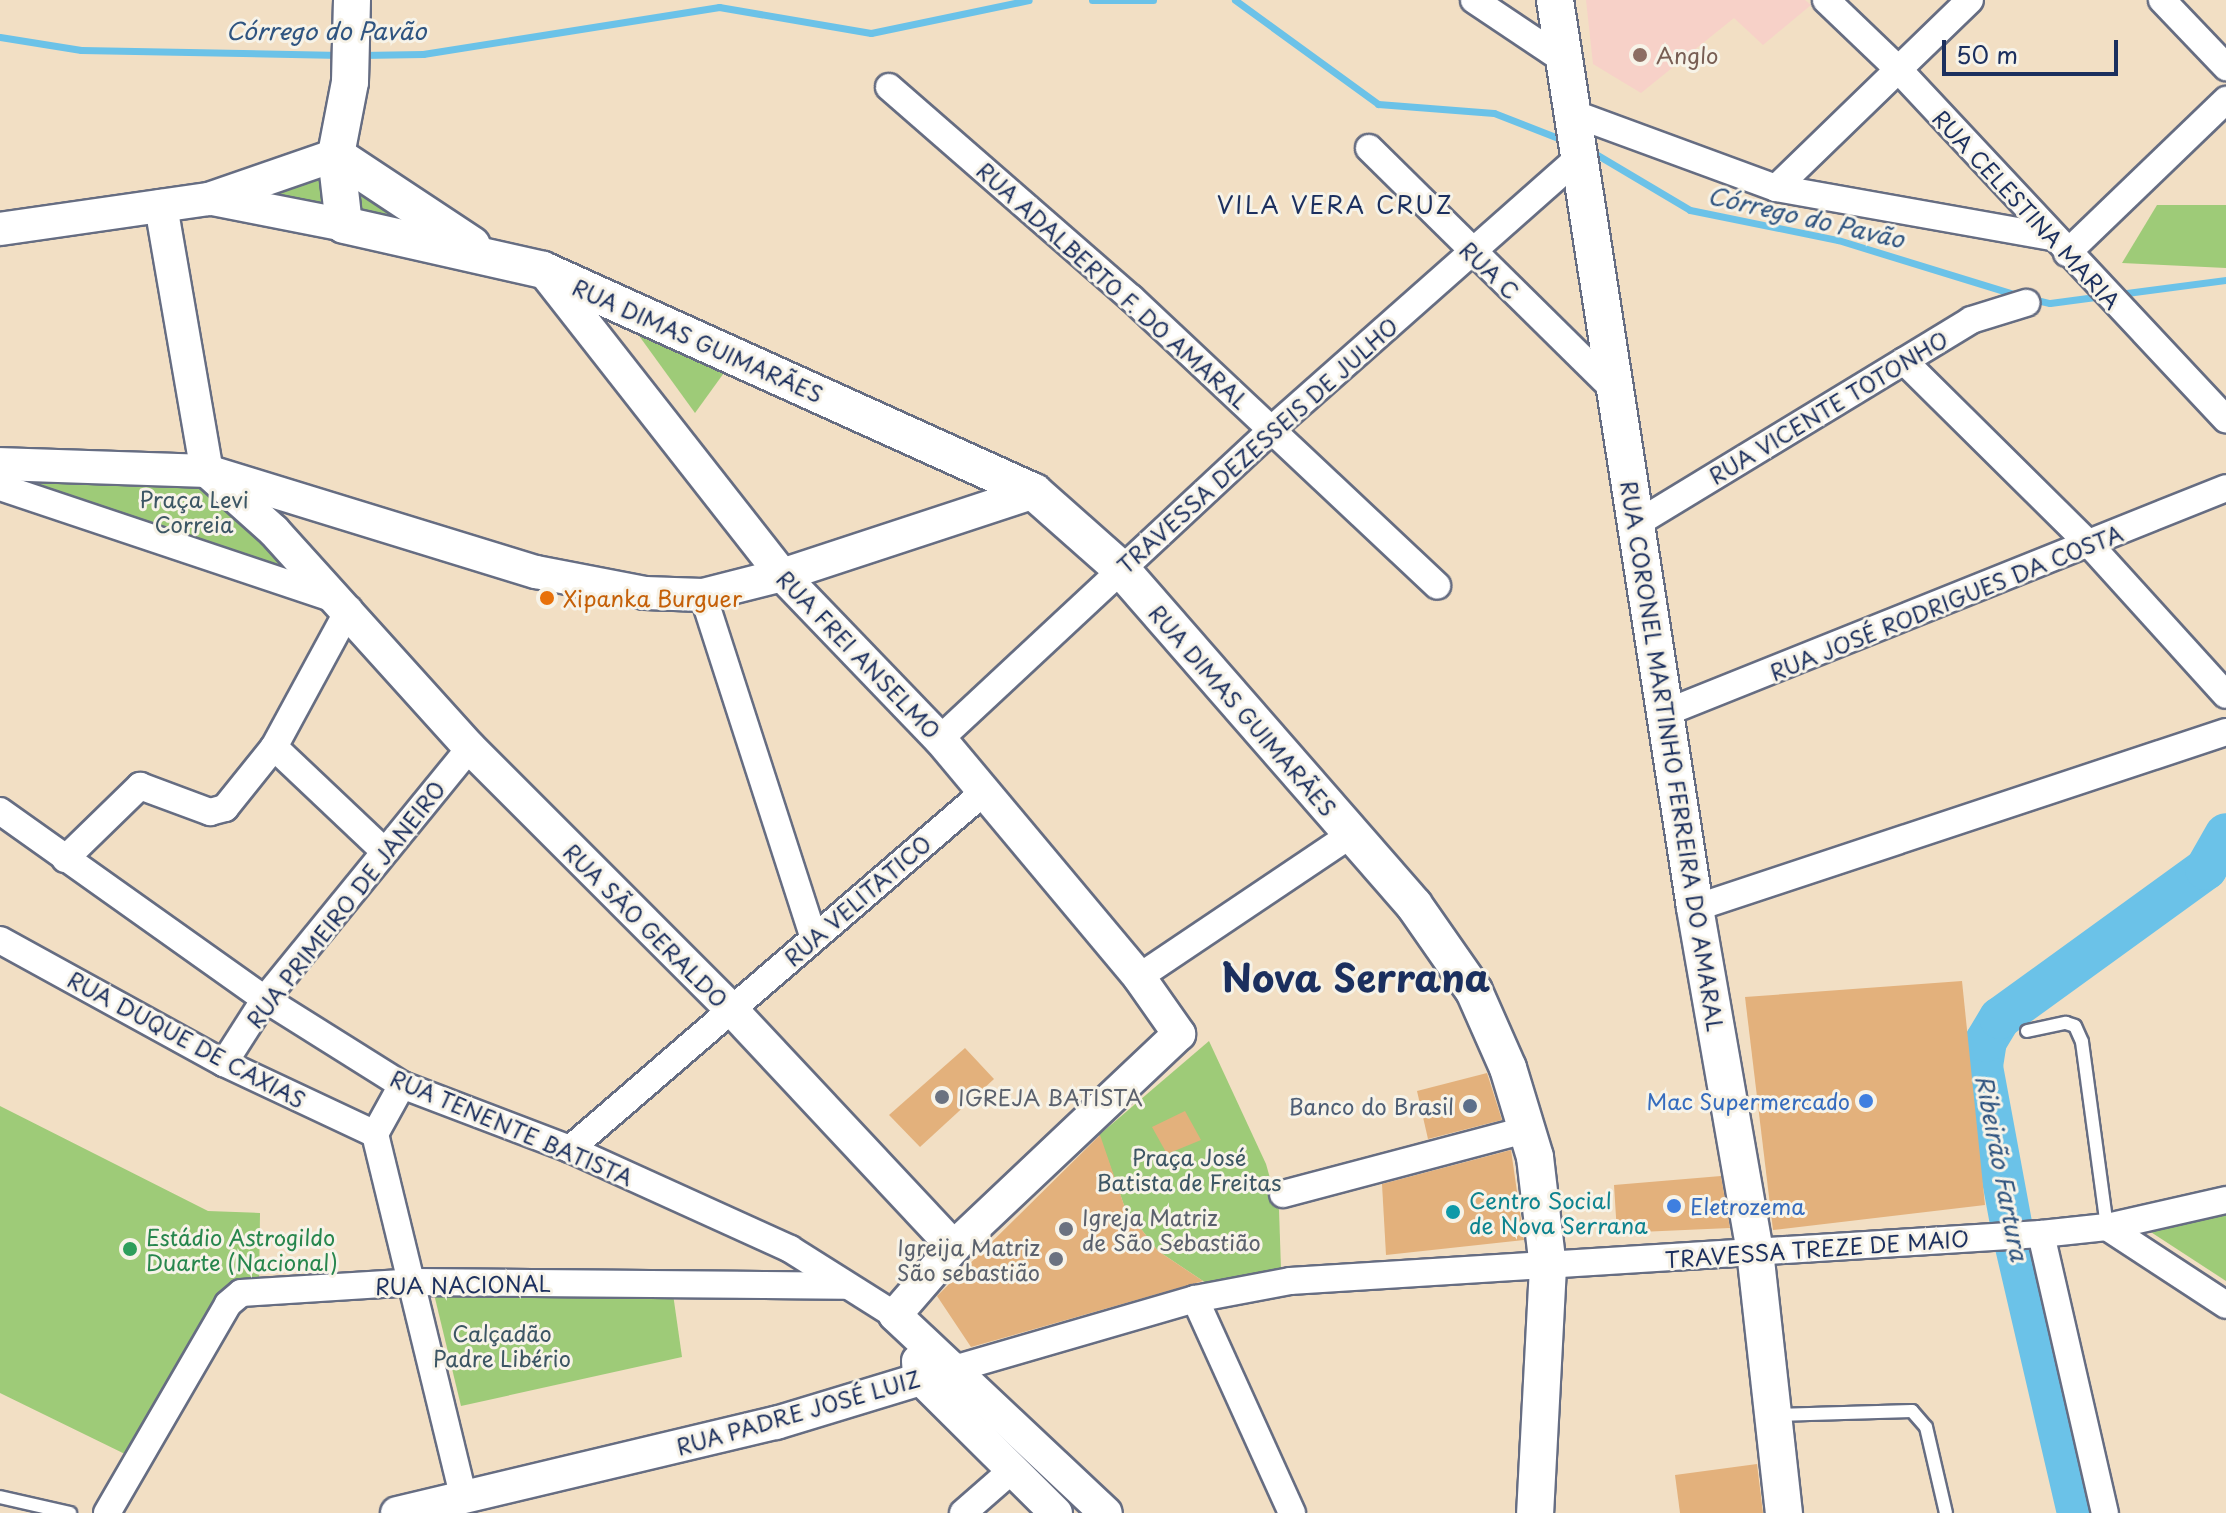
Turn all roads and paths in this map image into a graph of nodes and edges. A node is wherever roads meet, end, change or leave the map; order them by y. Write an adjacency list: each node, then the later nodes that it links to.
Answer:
1 (1474, 0): 7 (street)
2 (1555, 0): 7 (main road, RUA CORONEL MARTINHO FERREIRA DO AMARAL)
3 (1826, 0): 9 (street, RUA CELESTINA MARIA)
4 (1970, 0): 9 (street)
5 (2162, 0): 8 (street)
6 (352, 10): 14 (main road)
7 (1562, 59): 12 (main road, RUA CORONEL MARTINHO FERREIRA DO AMARAL)
8 (2226, 67)
9 (1898, 69): 16 (street); 21 (street, RUA CELESTINA MARIA)
10 (889, 87): 29 (street, RUA ADALBERTO F. DO AMARAL)
11 (2226, 100): 21 (street)
12 (1572, 114): 15 (main road, RUA CORONEL MARTINHO FERREIRA DO AMARAL); 16 (street)
13 (1369, 148): 22 (street, RUA C)
14 (336, 155): 17 (street, RUA DIMAS GUIMARÃES); 19 (main road); 23 (main road, RUA DIMAS GUIMARÃES)
15 (1579, 156): 22 (street, TRAVESSA DEZESSEIS DE JULHO); 27 (main road, RUA CORONEL MARTINHO FERREIRA DO AMARAL)
16 (1776, 188): 21 (street)
17 (209, 199): 18 (street, RUA DIMAS GUIMARÃES); 19 (street, RUA DIMAS GUIMARÃES)
18 (161, 206): 20 (street, RUA DIMAS GUIMARÃES); 31 (street)
19 (344, 225): 23 (main road, RUA DIMAS GUIMARÃES)
20 (0, 229)
21 (2062, 248): 28 (street, RUA CELESTINA MARIA)
22 (1473, 255): 27 (street, RUA C); 29 (street, TRAVESSA DEZESSEIS DE JULHO)
23 (488, 256): 24 (main road, RUA DIMAS GUIMARÃES)
24 (543, 270): 34 (main road, RUA DIMAS GUIMARÃES); 38 (street, RUA FREI ANSELMO)
25 (2026, 303): 26 (street, RUA VICENTE TOTONHO)
26 (1904, 361): 35 (street, RUA VICENTE TOTONHO); 36 (street)
27 (1614, 390): 35 (main road, RUA CORONEL MARTINHO FERREIRA DO AMARAL)
28 (2226, 420)
29 (1273, 428): 37 (street, TRAVESSA DEZESSEIS DE JULHO); 39 (street, RUA ADALBERTO F. DO AMARAL)
30 (0, 464): 31 (street)
31 (207, 471): 40 (street); 41 (street, RUA SÃO GERALDO)
32 (0, 487): 41 (street)
33 (2226, 488): 36 (street, RUA JOSÉ RODRIGUES DA COSTA)
34 (1034, 492): 37 (main road, RUA DIMAS GUIMARÃES); 38 (street)
35 (1636, 524): 43 (main road, RUA CORONEL MARTINHO FERREIRA DO AMARAL)
36 (2090, 545): 42 (street); 43 (street, RUA JOSÉ RODRIGUES DA COSTA)
37 (1120, 568): 45 (street, TRAVESSA DEZESSEIS DE JULHO); 50 (main road, RUA DIMAS GUIMARÃES)
38 (782, 575): 40 (street); 45 (street, RUA FREI ANSELMO)
39 (1437, 585)
40 (703, 595): 54 (street)
41 (345, 605): 46 (street); 47 (street, RUA SÃO GERALDO)
42 (2226, 695)
43 (1665, 713): 53 (main road, RUA CORONEL MARTINHO FERREIRA DO AMARAL)
44 (2226, 732): 53 (street)
45 (940, 739): 48 (street, RUA FREI ANSELMO)
46 (274, 747): 51 (street); 52 (street)
47 (470, 748): 51 (street, RUA PRIMEIRO DE JANEIRO); 58 (street, RUA SÃO GERALDO)
48 (985, 791): 54 (street, RUA VELITATICO); 56 (street, RUA FREI ANSELMO)
49 (0, 811): 52 (street, RUA TENENTE BATISTA)
50 (1352, 834): 56 (street); 62 (main road, RUA DIMAS GUIMARÃES)
51 (383, 850): 57 (street, RUA PRIMEIRO DE JANEIRO)
52 (65, 859): 57 (street, RUA TENENTE BATISTA)
53 (1695, 908): 70 (main road, RUA CORONEL MARTINHO FERREIRA DO AMARAL)
54 (813, 936): 58 (street, RUA VELITATICO)
55 (0, 940): 60 (street, RUA DUQUE DE CAXIAS)
56 (1139, 977): 69 (street, RUA FREI ANSELMO)
57 (265, 999): 60 (street, RUA PRIMEIRO DE JANEIRO); 61 (street, RUA TENENTE BATISTA)
58 (732, 1010): 64 (street, RUA VELITATICO); 69 (street, RUA SÃO GERALDO)
59 (2027, 1031): 67 (lane)
60 (224, 1063): 63 (street, RUA DUQUE DE CAXIAS)
61 (402, 1085): 63 (street); 64 (street, RUA TENENTE BATISTA)
62 (1529, 1129): 65 (street); 71 (main road, RUA DIMAS GUIMARÃES)
63 (375, 1134): 72 (street)
64 (570, 1149): 73 (street, RUA TENENTE BATISTA)
65 (1283, 1194)
66 (2226, 1200): 67 (street, TRAVESSA TREZE DE MAIO)
67 (2107, 1227): 68 (street, TRAVESSA TREZE DE MAIO); 75 (street)
68 (2034, 1235): 70 (street, TRAVESSA TREZE DE MAIO); 93 (street)
69 (954, 1247): 76 (street)
70 (1755, 1251): 71 (street, TRAVESSA TREZE DE MAIO); 79 (main road, RUA CORONEL MARTINHO FERREIRA DO AMARAL)
71 (1548, 1267): 74 (street, TRAVESSA TREZE DE MAIO); 90 (main road, RUA DIMAS GUIMARÃES)
72 (414, 1282): 73 (street, RUA NACIONAL); 82 (street); 84 (street, RUA NACIONAL)
73 (848, 1286): 76 (street, RUA TENENTE BATISTA)
74 (1195, 1299): 77 (street, RUA PADRE JOSÉ LUIZ); 89 (street)
75 (2226, 1305)
76 (905, 1325): 77 (street); 78 (street)
77 (954, 1369): 78 (street, RUA PADRE JOSÉ LUIZ); 88 (street)
78 (919, 1377): 80 (street); 82 (street, RUA PADRE JOSÉ LUIZ)
79 (1772, 1415): 91 (main road, RUA CORONEL MARTINHO FERREIRA DO AMARAL); 92 (lane)
80 (1011, 1471): 86 (street); 87 (street)
81 (0, 1497): 83 (lane)
82 (464, 1499): 85 (street, RUA PADRE JOSÉ LUIZ)
83 (70, 1513)
84 (107, 1513)
85 (397, 1513)
86 (963, 1513)
87 (1056, 1513)
88 (1106, 1513)
89 (1292, 1513)
90 (1535, 1513)
91 (1784, 1513)
92 (1946, 1513)
93 (2105, 1513)

